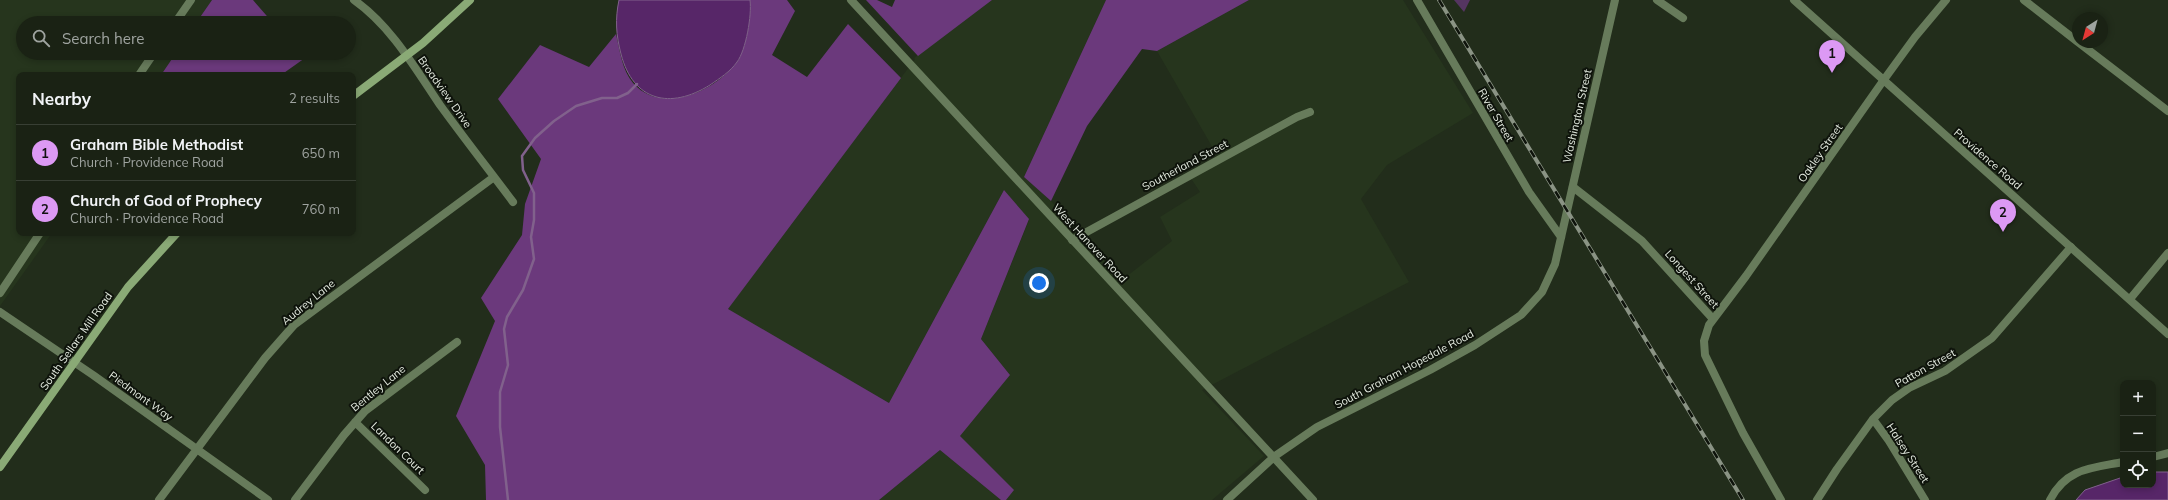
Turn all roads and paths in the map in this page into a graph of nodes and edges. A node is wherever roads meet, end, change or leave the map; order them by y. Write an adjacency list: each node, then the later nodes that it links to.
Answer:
1 (191, 0): 11 (street)
2 (354, 0): 15 (street, Broadview Drive)
3 (470, 0): 15 (main road)
4 (851, 0): 28 (street, West Hanover Road)
5 (1417, 0): 27 (street, River Street)
6 (1615, 0): 23 (street, Washington Street)
7 (1657, 0): 12 (street)
8 (1794, 0): 18 (street, Providence Road)
9 (1946, 0): 18 (street, Oakley Street)
10 (2024, 0): 13 (street)
11 (180, 16)
12 (1683, 18)
13 (2072, 37)
14 (2086, 48): 20 (street)
15 (406, 56): 19 (main road); 22 (street, Broadview Drive)
16 (149, 60): 17 (street)
17 (141, 72)
18 (1883, 81): 29 (street, Providence Road); 34 (street, Oakley Street)
19 (356, 94)
20 (2168, 111)
21 (1310, 112): 28 (street, Southerland Street)
22 (494, 177): 24 (street, Broadview Drive); 40 (street, Audrey Lane)
23 (1572, 187): 27 (street, Washington Street); 34 (street, Longest Street)
24 (513, 202)
25 (38, 236): 31 (street)
26 (175, 236): 37 (main road, South Sellars Mill Road)
27 (1561, 237): 42 (street, South Graham Hopedale Road)
28 (1072, 240): 42 (street, West Hanover Road)
29 (2071, 247): 32 (street, Providence Road); 38 (street, Patton Street)
30 (2168, 253): 32 (street)
31 (0, 293)
32 (2130, 299): 35 (street, Providence Road)
33 (0, 312): 37 (street, Piedmont Way)
34 (1713, 319): 52 (street, Longest Street)
35 (2168, 334)
36 (457, 342): 39 (street, Bentley Lane)
37 (74, 362): 40 (street, Piedmont Way); 45 (main road, South Sellars Mill Road)
38 (1873, 419): 53 (street, Patton Street); 54 (street, Halsey Street)
39 (355, 422): 46 (street, Landon Court); 49 (street, Bentley Lane)
40 (197, 449): 47 (street, Audrey Lane); 48 (street, Piedmont Way)
41 (2168, 453): 43 (street)
42 (1274, 456): 50 (street, South Graham Hopedale Road); 51 (street, West Hanover Road)
43 (2156, 456)
44 (2120, 463): 55 (street)
45 (0, 467)
46 (426, 490)
47 (159, 500)
48 (268, 500)
49 (295, 500)
50 (1227, 500)
51 (1313, 500)
52 (1781, 500)
53 (1817, 500)
54 (1925, 500)
55 (2050, 500)

